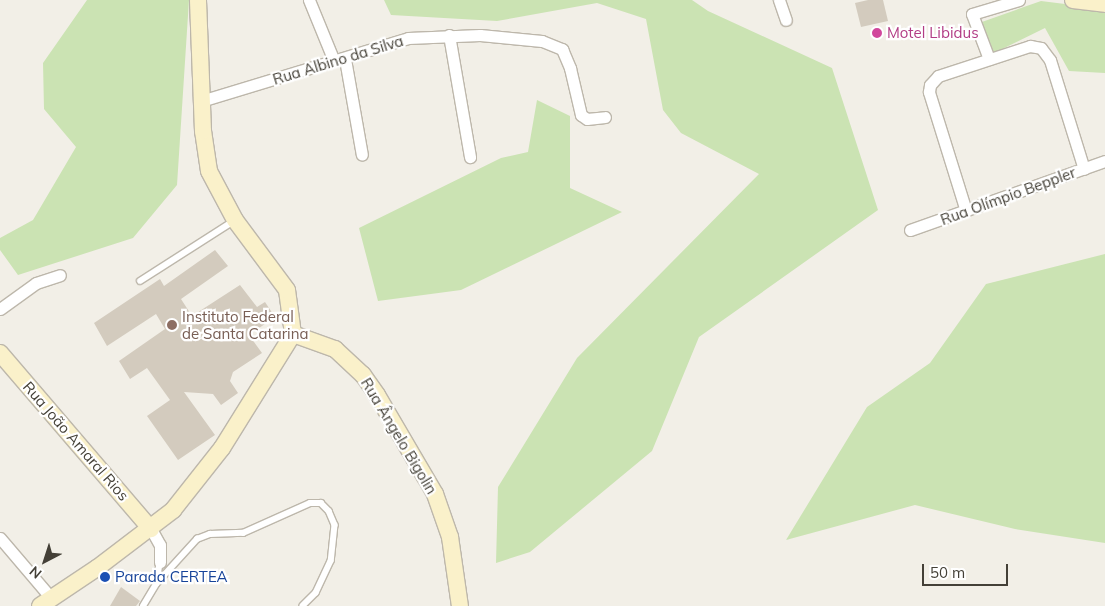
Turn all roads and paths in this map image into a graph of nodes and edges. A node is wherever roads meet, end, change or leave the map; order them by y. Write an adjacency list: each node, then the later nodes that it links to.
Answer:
1 (198, 0): 11 (street)
2 (309, 0): 9 (street)
3 (779, 0): 7 (street)
4 (1019, 0): 10 (street)
5 (1073, 0): 6 (street)
6 (1105, 4)
7 (786, 20)
8 (449, 36): 9 (street, Rua Albino da Silva); 12 (street, Rua Albino da Silva); 14 (street)
9 (340, 60): 11 (street, Rua Albino da Silva); 13 (street)
10 (989, 60): 16 (street); 17 (street)
11 (201, 101): 18 (street)
12 (605, 117)
13 (362, 155)
14 (470, 157)
15 (1105, 161): 16 (street, Rua Olímpio Beppler)
16 (1084, 169): 17 (street, Rua Olímpio Beppler)
17 (966, 211): 19 (street, Rua Olímpio Beppler)
18 (236, 220): 21 (lane); 23 (street)
19 (910, 230)
20 (60, 275): 22 (street)
21 (140, 281)
22 (0, 309)
23 (293, 334): 25 (street); 32 (street, Rua Ângelo Bigolin)
24 (0, 353): 25 (street, Rua João Amaral Rios)
25 (151, 528): 27 (street); 29 (street)
26 (0, 538): 29 (street)
27 (160, 562): 28 (lane)
28 (156, 584): 30 (lane); 31 (lane)
29 (46, 602)
30 (143, 606)
31 (303, 606)
32 (460, 606)

